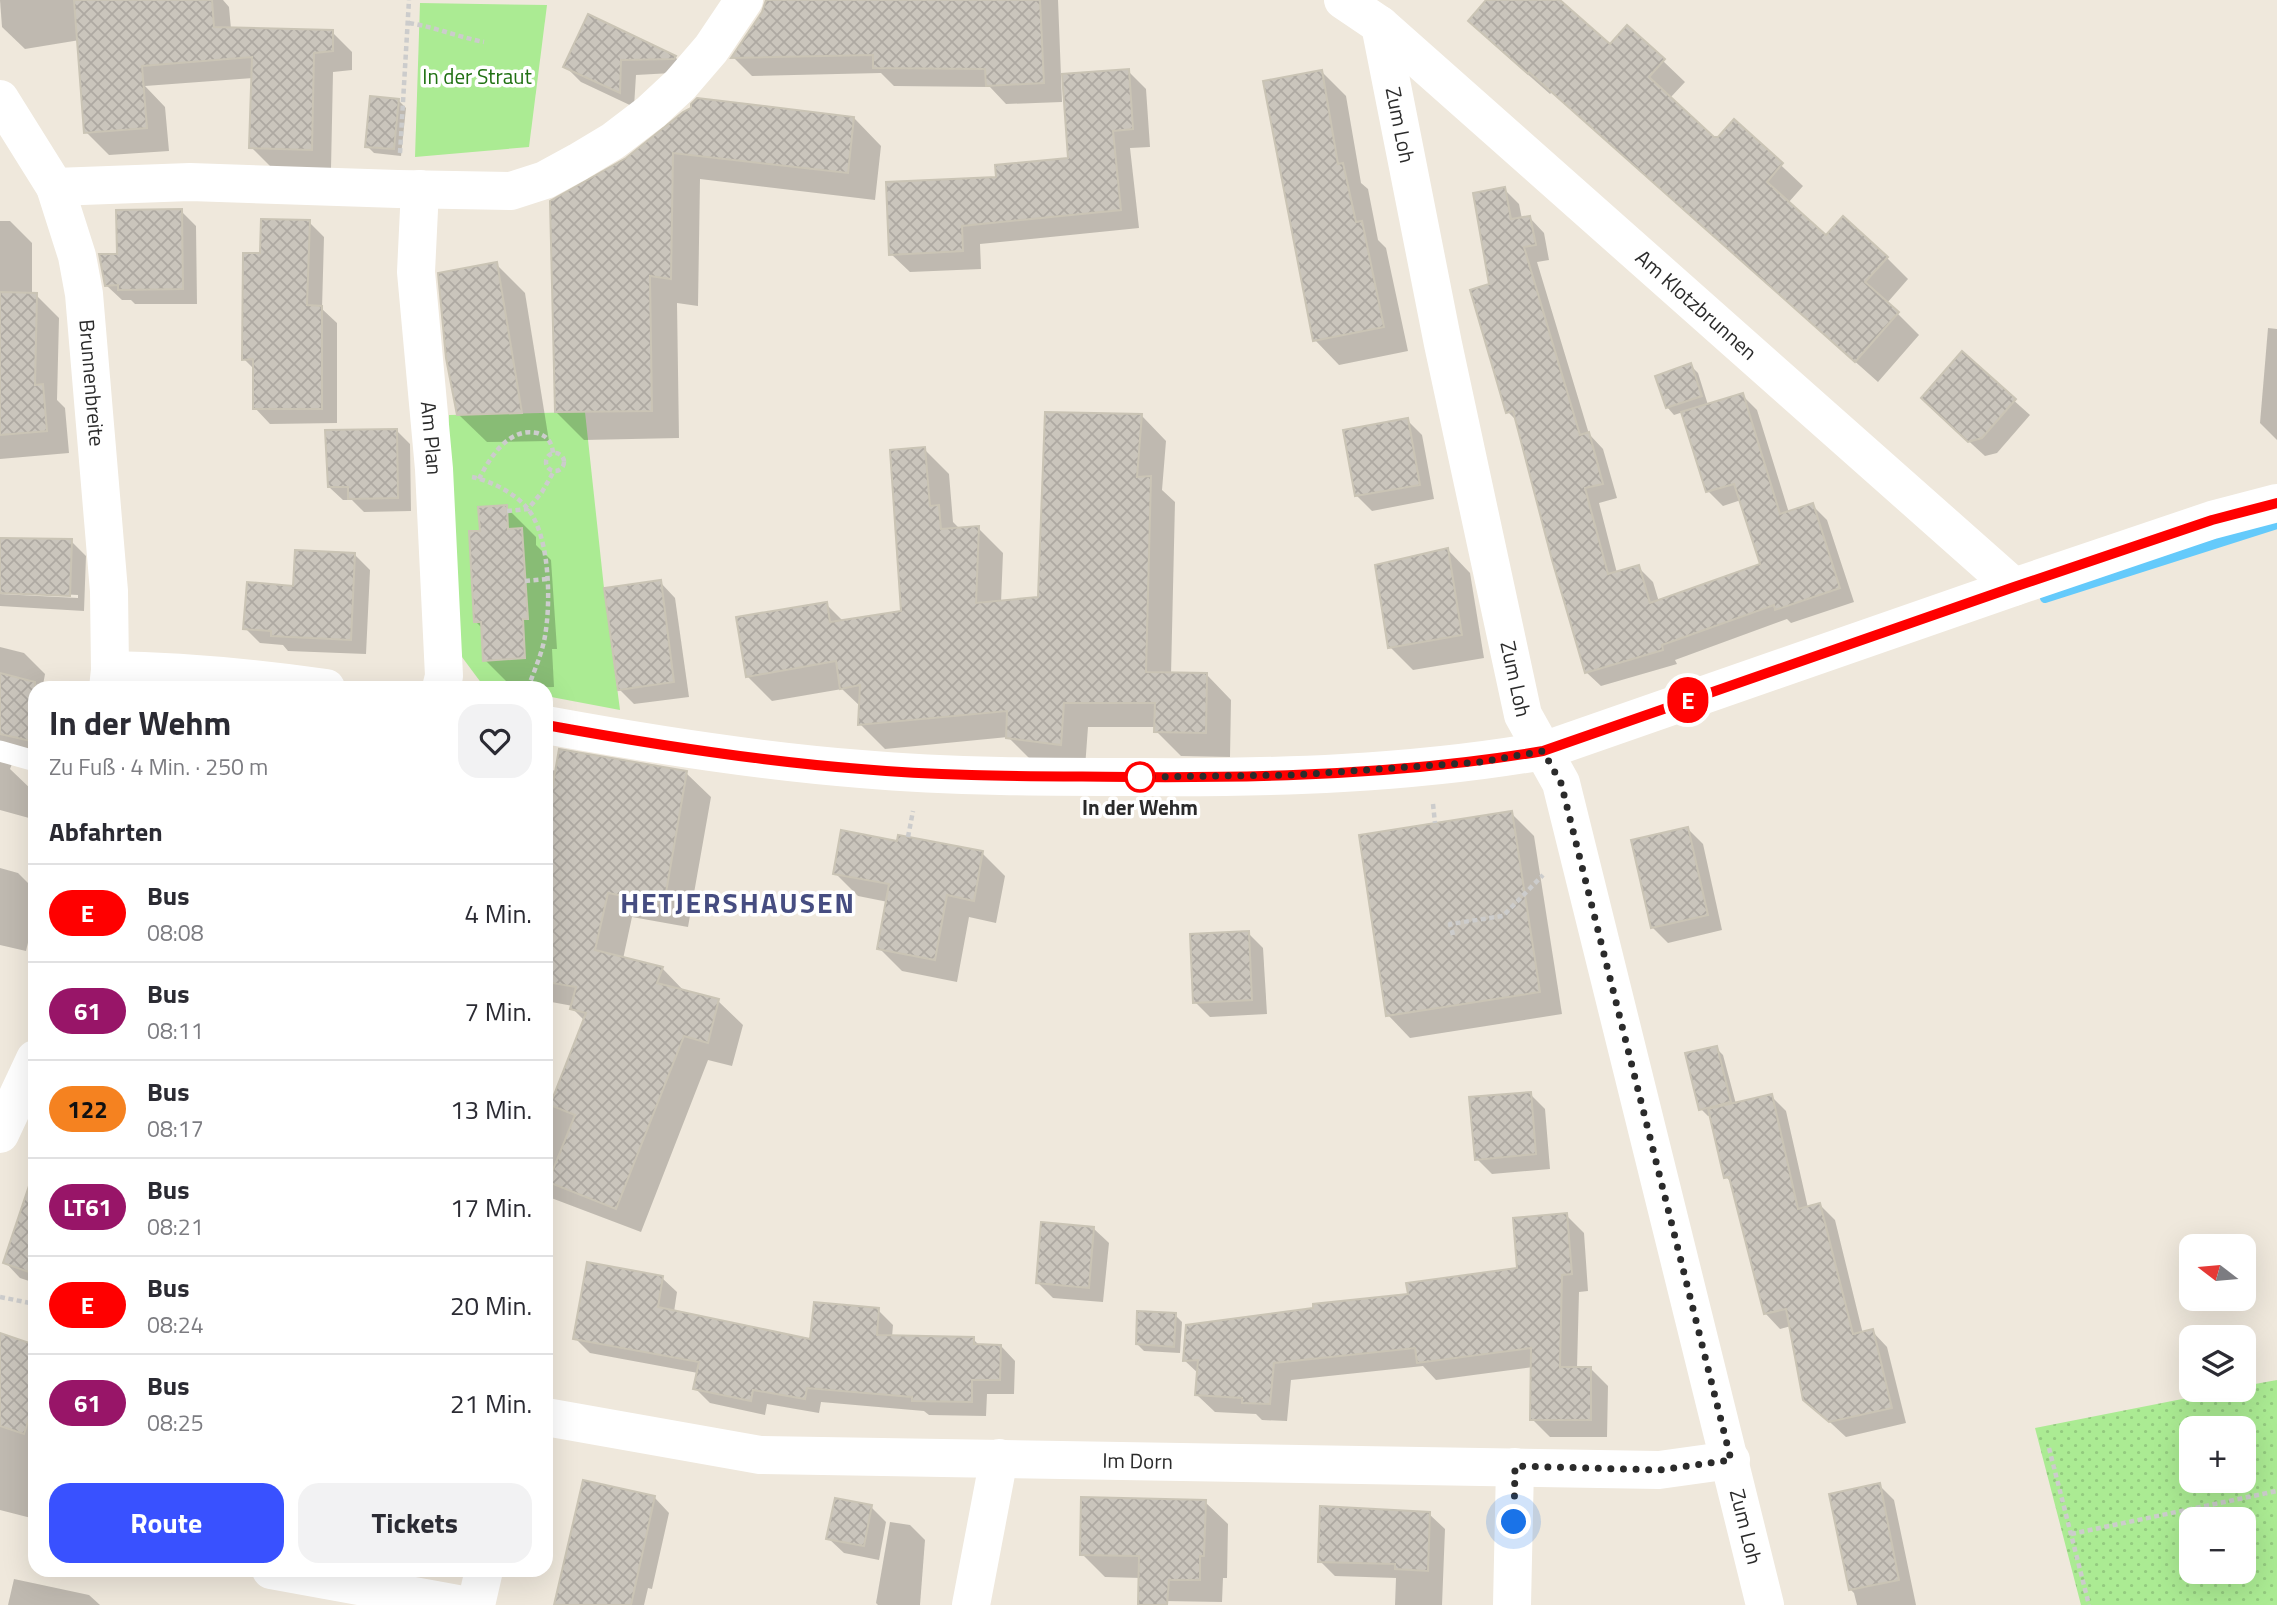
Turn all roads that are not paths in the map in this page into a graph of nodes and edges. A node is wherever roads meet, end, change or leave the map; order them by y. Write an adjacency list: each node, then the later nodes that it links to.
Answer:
1 (744, 0): 6 (street)
2 (1343, 0): 3 (street, Am Klotzbrunnen)
3 (1380, 25): 8 (street, Am Klotzbrunnen); 14 (street, Zum Loh)
4 (0, 99): 5 (street, Brunnenbreite)
5 (55, 187): 6 (street); 9 (street, Brunnenbreite)
6 (409, 189): 11 (street, Am Plan)
7 (2277, 503): 8 (street)
8 (2014, 587): 14 (street)
9 (109, 679): 10 (street)
10 (276, 681)
11 (443, 681)
12 (553, 726): 14 (street)
13 (0, 751): 15 (lane)
14 (1543, 751): 20 (street, Zum Loh)
15 (28, 759)
16 (28, 1074): 17 (street)
17 (0, 1134)
18 (553, 1418): 19 (street, Im Dorn)
19 (999, 1458): 21 (street, Im Dorn); 26 (street)
20 (1731, 1460): 21 (street, Im Dorn); 28 (street, Zum Loh)
21 (1515, 1466): 27 (street)
22 (309, 1577): 24 (street)
23 (482, 1577): 25 (street)
24 (463, 1605)
25 (476, 1605)
26 (971, 1605)
27 (1512, 1605)
28 (1765, 1605)

